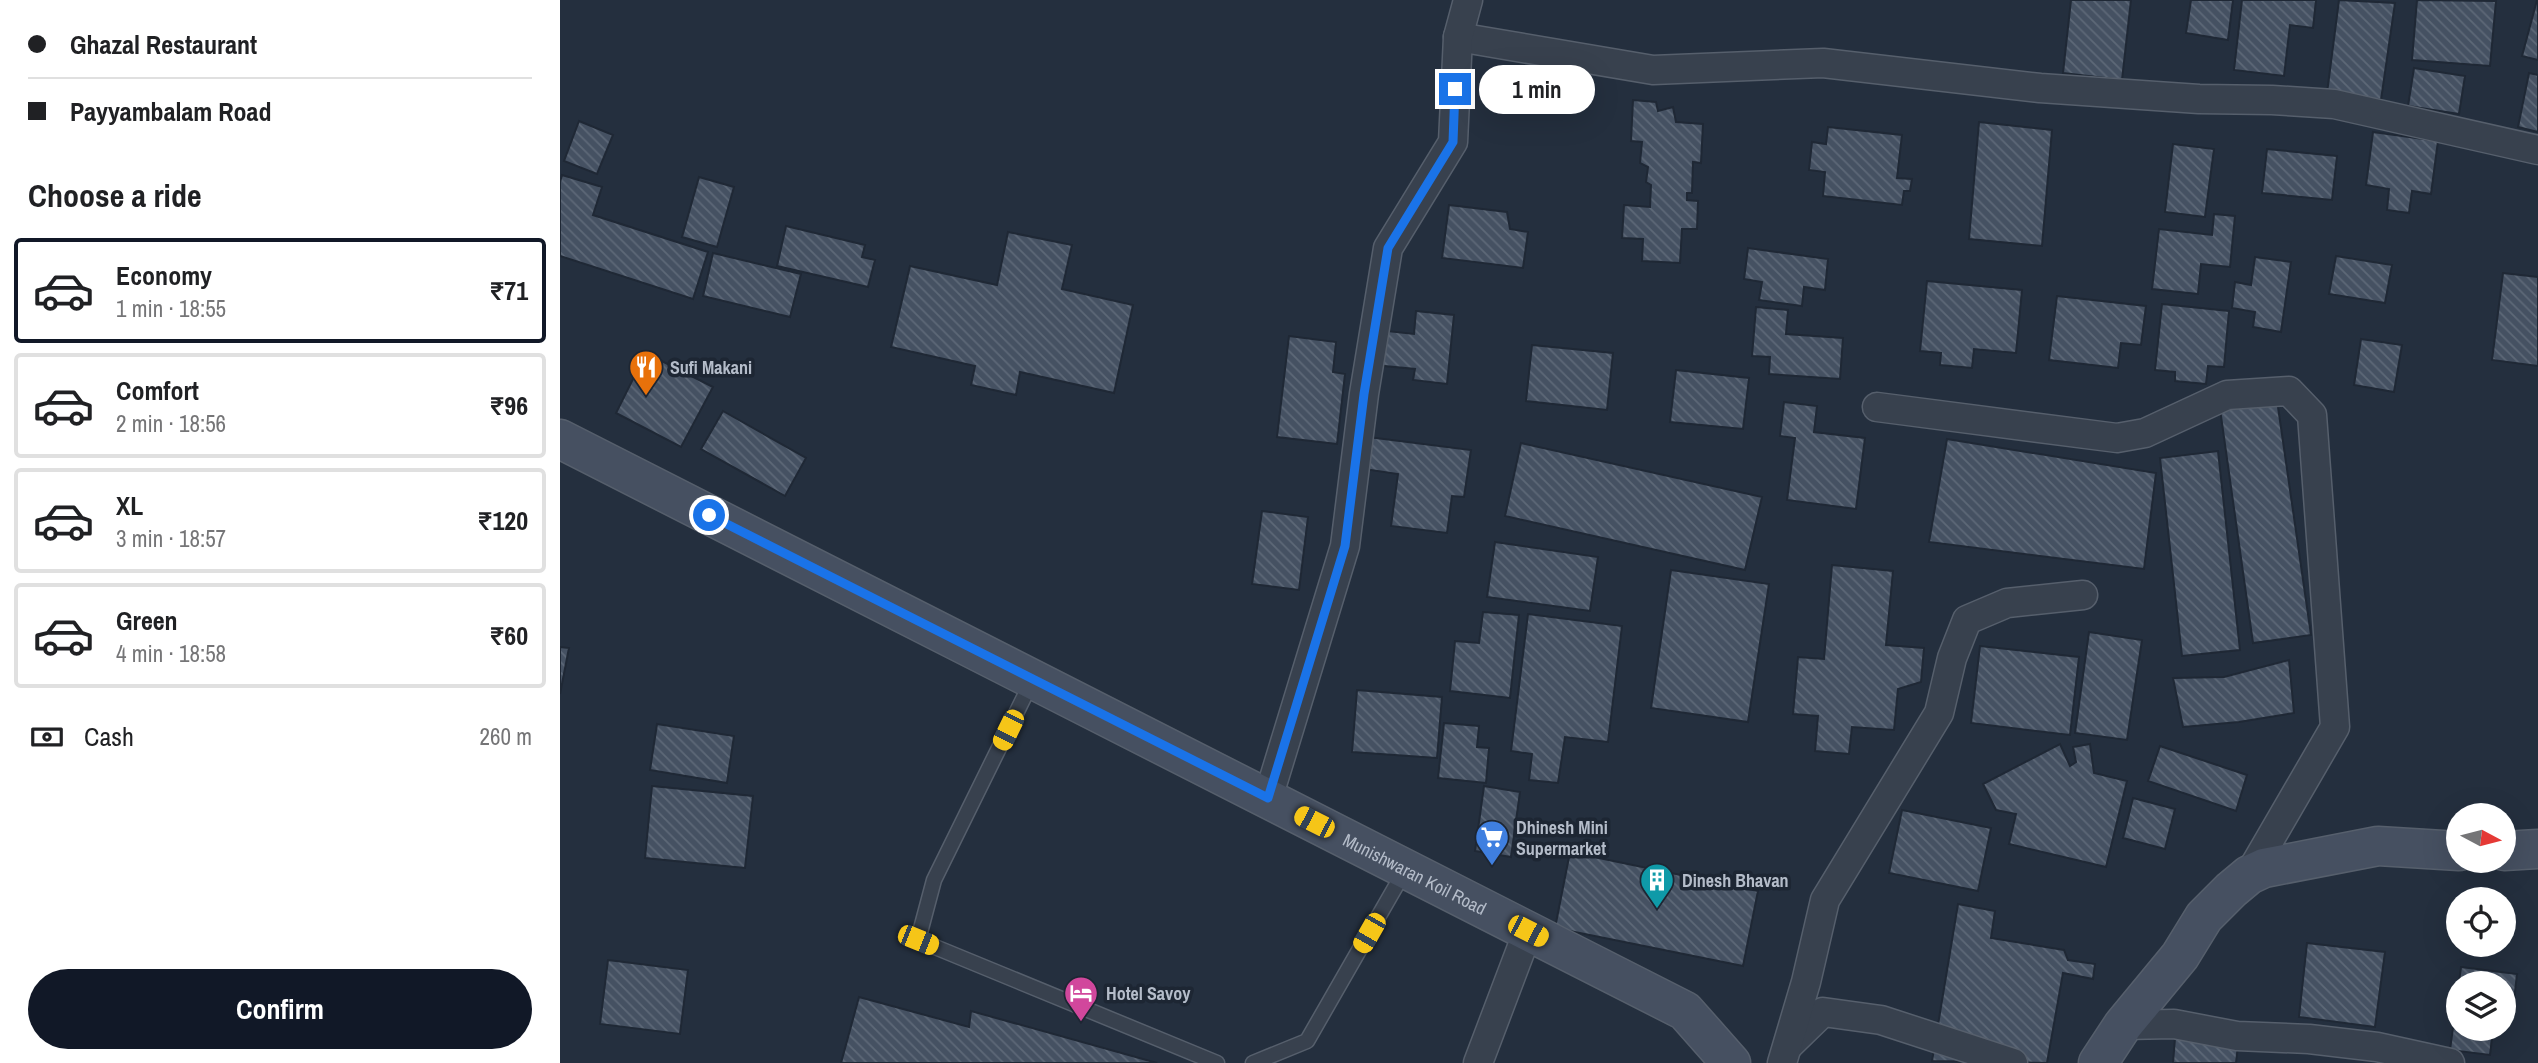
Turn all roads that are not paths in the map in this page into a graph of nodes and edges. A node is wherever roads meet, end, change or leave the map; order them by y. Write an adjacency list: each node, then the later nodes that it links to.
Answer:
1 (1468, 0): 2 (street)
2 (1458, 37): 3 (street); 8 (street)
3 (2538, 150)
4 (1877, 407): 13 (street)
5 (560, 439): 7 (main road, Munishwaran Koil Road)
6 (2083, 595): 16 (street)
7 (1032, 680): 8 (main road, Munishwaran Koil Road); 17 (lane)
8 (1268, 798): 12 (main road, Munishwaran Koil Road)
9 (2538, 849): 10 (main road)
10 (2516, 850)
11 (2446, 851): 13 (main road)
12 (1405, 869): 14 (main road, Munishwaran Koil Road); 18 (lane)
13 (2249, 875): 15 (main road)
14 (1528, 931): 19 (street); 20 (main road, Munishwaran Koil Road)
15 (2123, 1025): 22 (main road); 23 (street)
16 (1784, 1055): 21 (street)
17 (1217, 1063)
18 (1253, 1063)
19 (1478, 1063)
20 (1731, 1063)
21 (2013, 1063)
22 (2098, 1063)
23 (2450, 1063)

